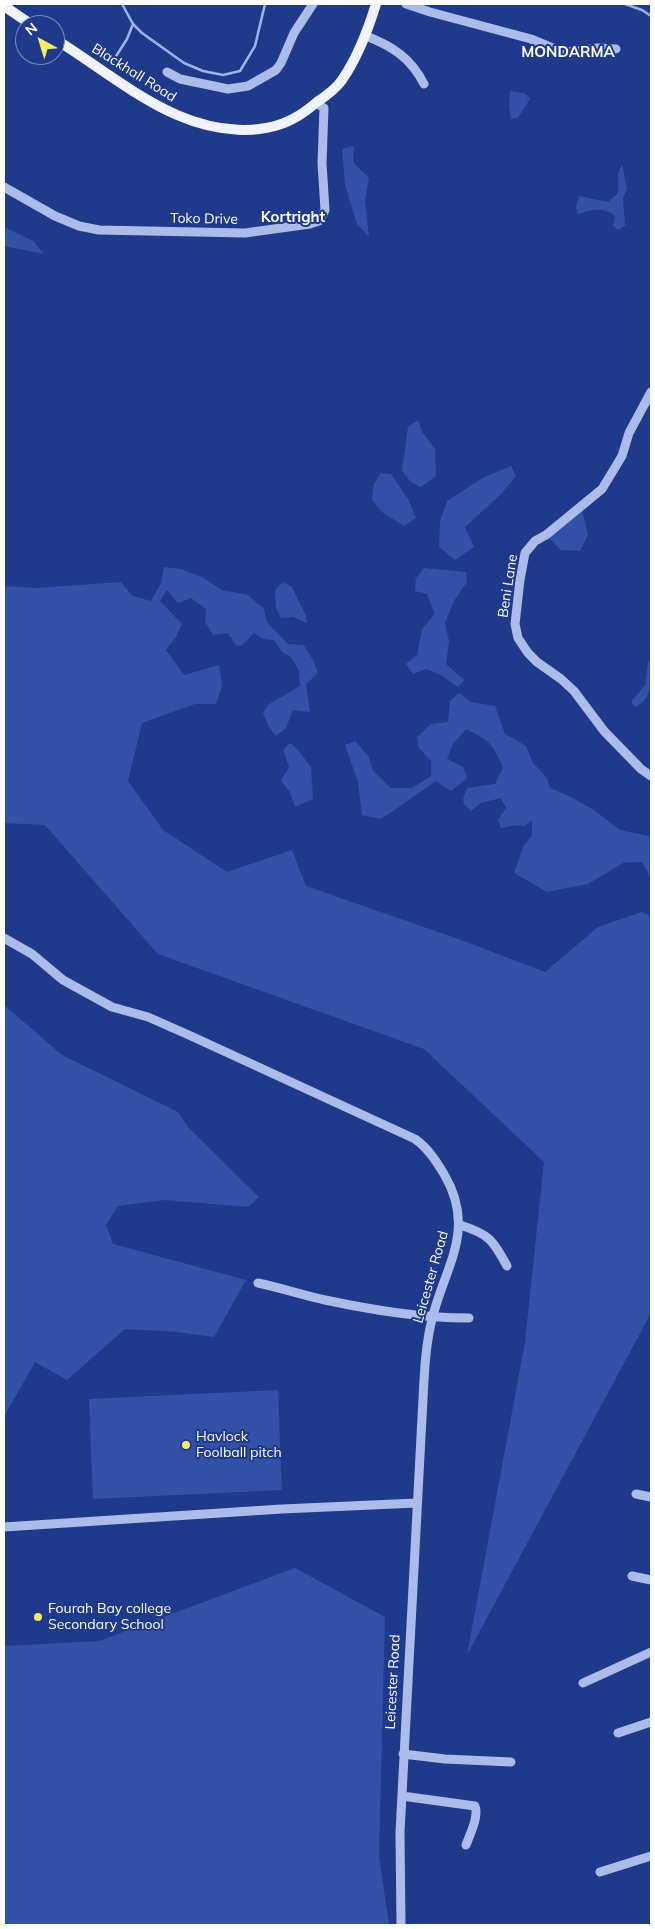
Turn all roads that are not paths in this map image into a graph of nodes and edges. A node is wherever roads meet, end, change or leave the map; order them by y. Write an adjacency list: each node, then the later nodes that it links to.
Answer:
1 (313, 4): 9 (street)
2 (376, 4): 6 (main road, Blackhall Road)
3 (406, 4): 8 (street)
4 (4, 6): 5 (main road)
5 (17, 15)
6 (366, 36): 10 (street); 11 (main road, Blackhall Road)
7 (65, 46): 11 (main road, Blackhall Road)
8 (616, 49)
9 (167, 72)
10 (424, 84)
11 (316, 103): 12 (street, Toko Drive)
12 (4, 187)
13 (651, 392): 14 (street, Beni Lane)
14 (651, 776)
15 (4, 938): 16 (street, Leicester Road)
16 (460, 1225): 17 (street); 19 (street, Leicester Road)
17 (507, 1266)
18 (258, 1284): 19 (street)
19 (432, 1318): 20 (street); 23 (street, Leicester Road)
20 (469, 1318)
21 (636, 1494): 22 (street)
22 (651, 1497)
23 (417, 1502): 24 (street); 31 (street, Leicester Road)
24 (4, 1527)
25 (632, 1576): 26 (street)
26 (651, 1580)
27 (651, 1652): 28 (street)
28 (583, 1682)
29 (651, 1722): 30 (street)
30 (618, 1732)
31 (403, 1754): 32 (street); 33 (street, Leicester Road)
32 (511, 1762)
33 (402, 1796): 34 (street); 37 (street, Leicester Road)
34 (466, 1844)
35 (651, 1856): 36 (street)
36 (600, 1872)
37 (401, 1925)

